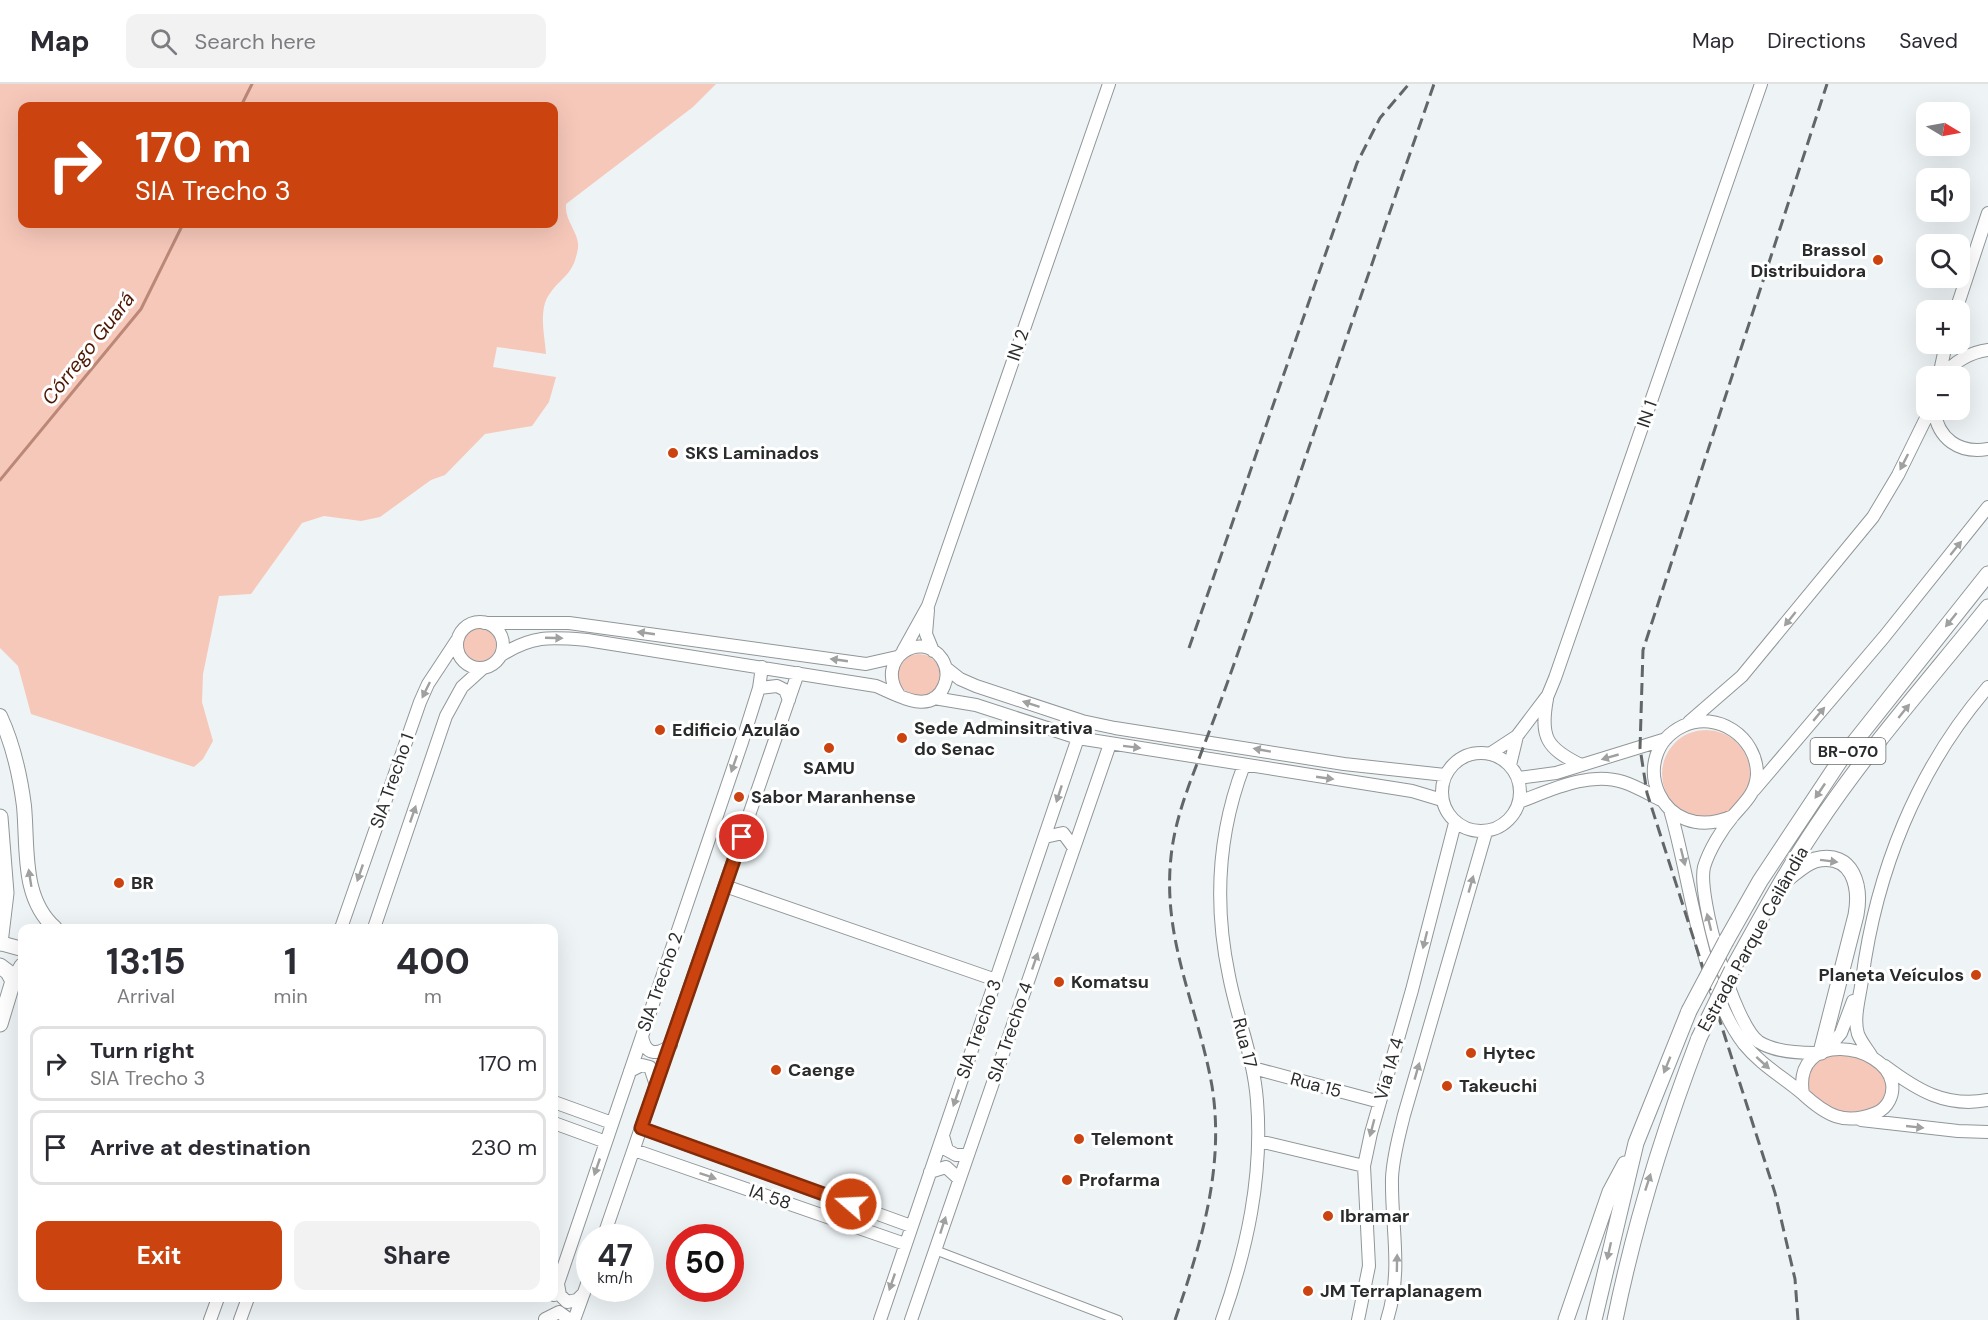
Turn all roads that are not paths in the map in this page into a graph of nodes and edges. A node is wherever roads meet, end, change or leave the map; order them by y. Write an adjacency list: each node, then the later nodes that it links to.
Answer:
1 (1109, 84): 12 (main road, IN 2)
2 (1761, 84): 26 (main road, IN 1)
3 (1988, 213): 4 (main road)
4 (1959, 300)
5 (1988, 350): 6 (main road)
6 (1952, 366)
7 (1927, 420): 30 (main road, one-way to 30)
8 (1935, 420): 9 (main road)
9 (1988, 449)
10 (1988, 507): 41 (main road, one-way to 10)
11 (1988, 574): 85 (highway, Estrada Parque Ceilândia / BR-070, one-way to 85, bridge)
12 (928, 606): 16 (main road, IN 2); 17 (main road, IN 2)
13 (1988, 607): 53 (highway, Estrada Parque Ceilândia / BR-070, one-way to 13)
14 (484, 623): 15 (main road); 17 (main road, one-way to 14); 18 (main road)
15 (457, 640): 20 (main road); 55 (main road, SIA Trecho 1, one-way to 55)
16 (933, 651): 17 (main road); 21 (main road)
17 (900, 654): 25 (main road)
18 (500, 656): 19 (main road, one-way to 19); 20 (main road)
19 (762, 667): 22 (main road); 24 (main road, SIA Trecho 2)
20 (483, 668): 56 (main road, one-way to 20)
21 (946, 668): 27 (main road); 39 (main road, one-way to 21)
22 (798, 673): 25 (main road); 28 (main road)
23 (1988, 687): 60 (main road)
24 (759, 688): 28 (main road); 65 (main road, SIA Trecho 2, one-way to 65)
25 (899, 695): 27 (main road)
26 (1548, 695): 31 (main road, IN 1); 38 (main road)
27 (934, 698): 32 (main road)
28 (789, 700): 52 (main road)
29 (0, 716): 54 (main road, one-way to 29)
30 (1685, 725): 33 (main road); 41 (main road)
31 (1518, 736): 35 (main road, IN 1); 37 (main road, IN 1)
32 (1078, 738): 34 (main road); 50 (main road, SIA Trecho 3, one-way to 50)
33 (1666, 739): 38 (main road, one-way to 38); 43 (main road)
34 (1110, 744): 36 (main road, one-way to 36); 51 (main road, SIA Trecho 4)
35 (1491, 753): 37 (main road); 39 (main road)
36 (1244, 765): 42 (main road, one-way to 42); 69 (main road, Rua 17)
37 (1510, 765): 40 (main road)
38 (1581, 765): 40 (main road)
39 (1445, 775): 42 (main road)
40 (1518, 778): 44 (main road)
41 (1754, 791): 46 (main road)
42 (1442, 800): 48 (main road)
43 (1661, 800): 44 (main road); 45 (main road)
44 (1519, 802): 49 (main road)
45 (1670, 810): 46 (main road); 72 (main road, one-way to 72)
46 (1734, 816): 67 (main road, one-way to 46)
47 (0, 817): 57 (highway)
48 (1455, 823): 49 (main road); 74 (main road, Via 1A 4, one-way to 74)
49 (1486, 832): 114 (main road, Via 1A 4, one-way to 49)
50 (1045, 837): 51 (main road); 62 (main road, SIA Trecho 3)
51 (1074, 848): 87 (main road, SIA Trecho 4, one-way to 51)
52 (725, 886): 62 (main road); 66 (main road)
53 (1778, 886): 67 (highway, one-way to 67); 117 (highway, Estrada Parque Ceilândia / BR-070, one-way to 53, bridge)
54 (51, 924)
55 (342, 924)
56 (375, 924)
57 (0, 943): 58 (main road)
58 (18, 948)
59 (0, 966): 63 (highway)
60 (1863, 968): 67 (main road); 68 (main road)
61 (18, 973): 63 (highway)
62 (996, 980): 82 (main road, SIA Trecho 3, one-way to 82)
63 (13, 981): 64 (highway)
64 (0, 1024)
65 (642, 1036): 66 (main road); 70 (main road, SIA Trecho 2)
66 (671, 1045): 71 (main road)
67 (1821, 1052): 68 (main road); 72 (main road)
68 (1876, 1059): 73 (main road); 76 (main road)
69 (1252, 1068): 74 (main road, Rua 15); 83 (main road, Rua 17)
70 (630, 1071): 71 (main road); 77 (main road, SIA Trecho 2)
71 (656, 1086): 79 (main road)
72 (1803, 1094): 76 (main road)
73 (1988, 1100)
74 (1380, 1102): 89 (main road, Via 1A 4, one-way to 89)
75 (558, 1103): 77 (main road)
76 (1857, 1119): 80 (main road, one-way to 80)
77 (612, 1123): 84 (main road, SIA Trecho 2)
78 (558, 1124): 84 (main road)
79 (641, 1128): 81 (main road, IA 58); 86 (main road)
80 (1988, 1132)
81 (659, 1136): 88 (main road); 92 (main road, IA 58)
82 (943, 1136): 87 (main road); 90 (main road, SIA Trecho 3)
83 (1259, 1141): 89 (main road); 112 (main road, Rua 17)
84 (606, 1142): 98 (main road, SIA Trecho 2, one-way to 98)
85 (1636, 1143): 115 (highway); 116 (highway, Estrada Parque Ceilândia / BR-070, one-way to 116)
86 (634, 1150): 88 (main road, IA 58); 94 (main road)
87 (967, 1155): 91 (main road, SIA Trecho 4)
88 (653, 1157): 93 (main road, IA 58, one-way to 93)
89 (1364, 1166): 113 (main road, Via 1A 4)
90 (930, 1172): 91 (main road); 95 (main road, SIA Trecho 3)
91 (958, 1178): 97 (main road, SIA Trecho 4, one-way to 91)
92 (784, 1181): 93 (main road); 95 (main road, IA 58)
93 (778, 1200): 96 (main road, IA 58)
94 (608, 1224)
95 (911, 1226): 96 (main road, SIA Trecho 3)
96 (905, 1244): 109 (main road, SIA Trecho 3, one-way to 109)
97 (935, 1250): 110 (main road, SIA Trecho 4); 111 (street)
98 (558, 1283)
99 (558, 1294): 100 (main road)
100 (576, 1300)
101 (217, 1302): 106 (main road)
102 (247, 1302): 107 (main road)
103 (551, 1302): 105 (main road, SIA Trecho 2)
104 (580, 1302): 108 (main road)
105 (545, 1319): 108 (main road)
106 (210, 1320)
107 (240, 1320)
108 (572, 1320)
109 (880, 1320)
110 (911, 1320)
111 (1118, 1320)
112 (1222, 1320)
113 (1358, 1320)
114 (1388, 1320)
115 (1566, 1320)
116 (1594, 1320)
117 (1615, 1320)

